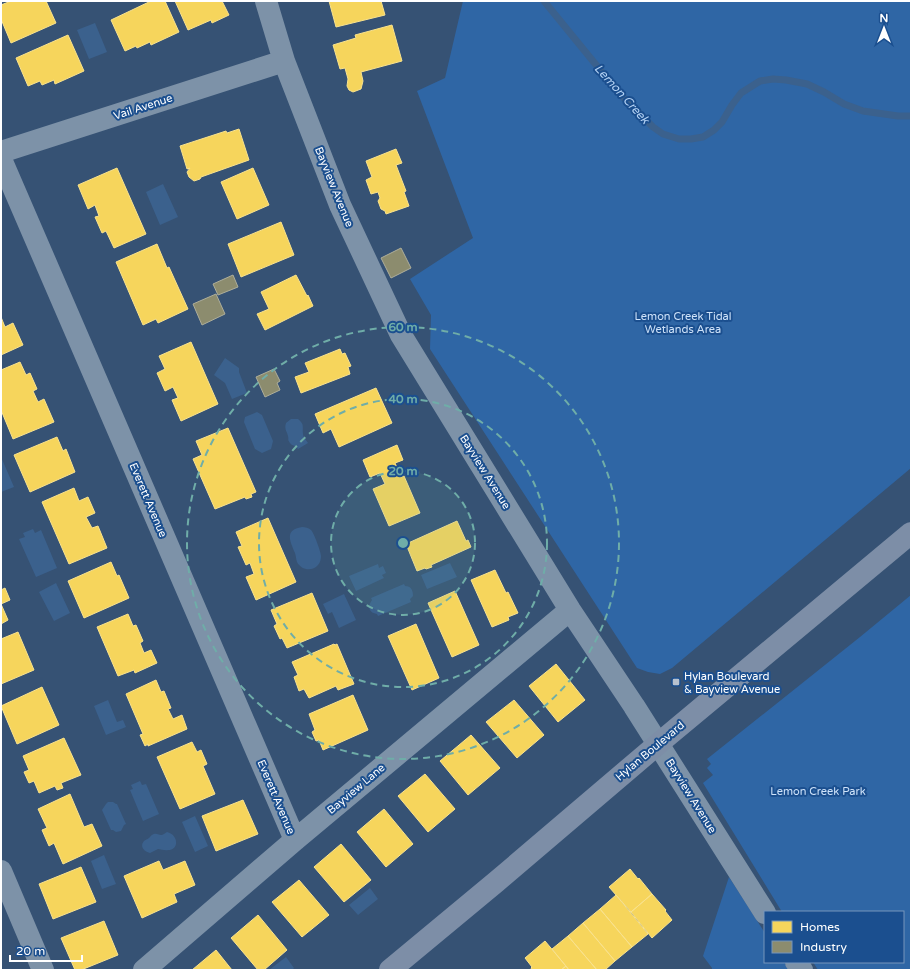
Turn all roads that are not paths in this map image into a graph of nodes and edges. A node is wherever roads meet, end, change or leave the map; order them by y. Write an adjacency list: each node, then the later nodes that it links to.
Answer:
1 (266, 1): 2 (street, Bayview Avenue)
2 (284, 61): 3 (street, Vail Avenue); 6 (street, Bayview Avenue)
3 (1, 152)
4 (1, 159): 8 (street, Everett Avenue)
5 (911, 533): 7 (main road, Hylan Boulevard)
6 (570, 610): 7 (street, Bayview Avenue); 8 (street, Bayview Lane)
7 (658, 744): 10 (street, Bayview Avenue); 13 (main road, Hylan Boulevard)
8 (295, 840): 12 (street, Bayview Lane)
9 (1, 871): 11 (street)
10 (764, 911)
11 (44, 970)
12 (144, 970)
13 (390, 970)

